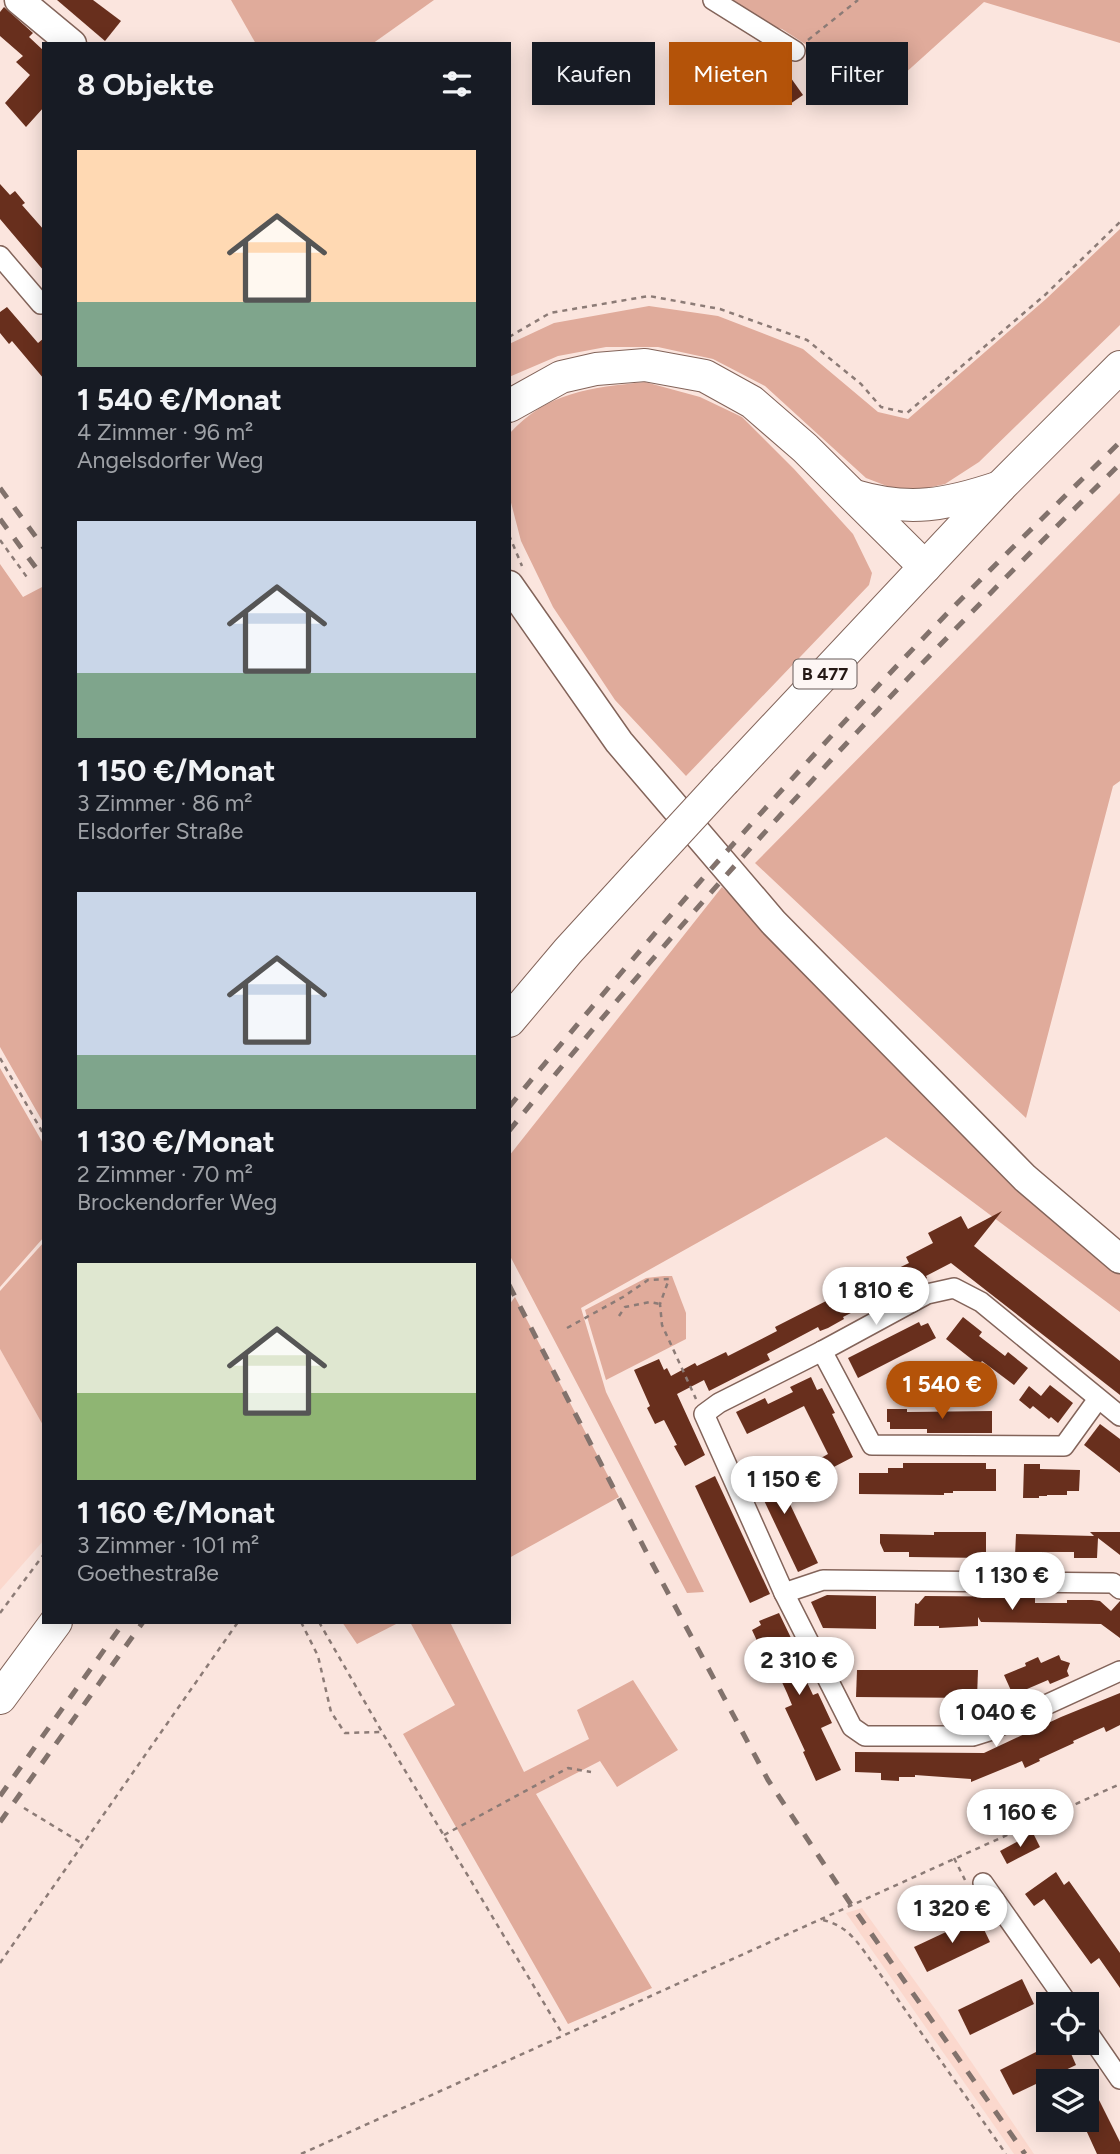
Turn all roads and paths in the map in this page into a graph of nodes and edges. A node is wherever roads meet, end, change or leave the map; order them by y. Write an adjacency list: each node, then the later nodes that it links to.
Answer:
1 (19, 0): 4 (street)
2 (713, 0): 5 (street)
3 (858, 0): 5 (path)
4 (70, 42)
5 (794, 51)
6 (1120, 222): 9 (path)
7 (0, 256): 8 (street)
8 (41, 304)
9 (511, 336)
10 (1120, 367): 12 (main road, B 477)
11 (511, 407): 13 (main road)
12 (1001, 486): 13 (main road); 16 (main road, B 477)
13 (855, 496): 16 (main road)
14 (0, 540): 18 (path)
15 (511, 546): 17 (path)
16 (925, 567): 19 (main road, B 477, bridge)
17 (517, 579): 22 (street)
18 (29, 580)
19 (511, 1019)
20 (0, 1058): 21 (path)
21 (42, 1132)
22 (1120, 1259)
23 (660, 1304): 24 (path); 25 (path); 28 (path)
24 (620, 1315)
25 (567, 1328)
26 (822, 1351): 27 (street); 27 (street); 28 (street)
27 (1098, 1399): 29 (street)
28 (704, 1415): 32 (street)
29 (1120, 1416)
30 (42, 1557): 33 (path)
31 (1120, 1589): 32 (street)
32 (784, 1593): 38 (street)
33 (0, 1613)
34 (55, 1624): 39 (main road)
35 (237, 1624): 45 (path)
36 (302, 1624): 40 (path)
37 (321, 1624): 40 (path)
38 (1120, 1671)
39 (0, 1699)
40 (382, 1732): 44 (path)
41 (591, 1772): 44 (path)
42 (1120, 1784): 46 (path)
43 (24, 1808): 45 (path)
44 (444, 1835): 51 (path)
45 (83, 1844): 49 (path)
46 (954, 1857): 47 (path); 48 (path)
47 (983, 1882): 50 (street)
48 (822, 1919): 51 (path); 55 (path)
49 (0, 1963)
50 (1060, 1992)
51 (564, 2036): 54 (path)
52 (1099, 2048): 53 (street)
53 (1120, 2079)
54 (301, 2154)
55 (1006, 2154)

